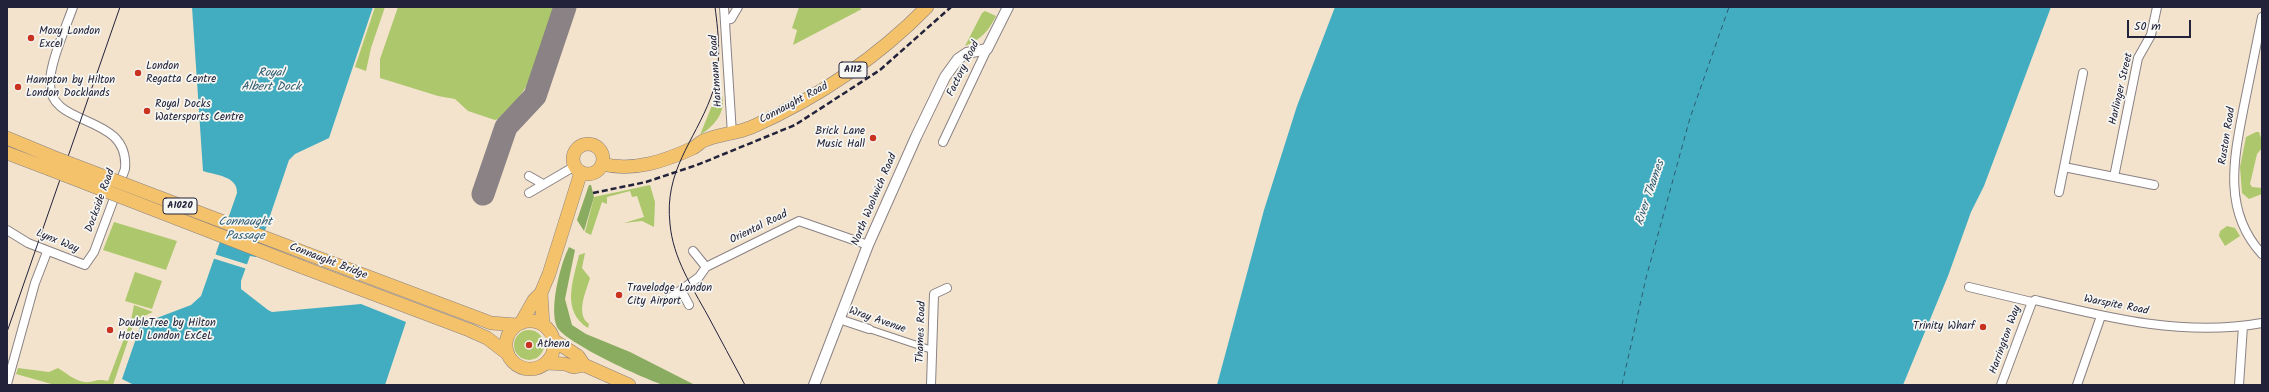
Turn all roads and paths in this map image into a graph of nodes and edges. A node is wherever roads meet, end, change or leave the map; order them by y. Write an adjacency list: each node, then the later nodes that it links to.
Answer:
1 (73, 7): 29 (street, Dockside Road)
2 (724, 7): 8 (street, Hartmann Road)
3 (738, 7): 8 (street)
4 (927, 7): 11 (main road, Connaught Road / A112)
5 (1008, 7): 9 (street, Factory Road)
6 (2157, 7): 20 (street, Harlinger Street)
7 (2262, 17): 30 (street, Ruston Road)
8 (725, 20): 11 (street, Hartmann Road)
9 (987, 49): 13 (street, Factory Road); 26 (street, North Woolwich Road)
10 (2083, 72): 17 (street)
11 (732, 134): 16 (main road, Connaught Road / A112)
12 (7, 138): 15 (main road, Connaught Bridge / A1020)
13 (943, 142)
14 (7, 153): 15 (main road, Connaught Bridge / A1020)
15 (51, 163): 39 (main road, Connaught Bridge / A1020, bridge)
16 (602, 164): 18 (main road); 18 (main road)
17 (2064, 167): 20 (street); 23 (street)
18 (578, 169): 21 (street); 35 (main road)
19 (529, 176): 21 (street)
20 (2114, 177): 22 (street)
21 (542, 185): 24 (street)
22 (2154, 185)
23 (2060, 192)
24 (529, 193)
25 (7, 230): 28 (street, Lynx Way)
26 (868, 245): 31 (street, Oriental Road); 41 (street, North Woolwich Road)
27 (693, 250): 31 (street)
28 (47, 252): 29 (street, Lynx Way); 52 (street)
29 (94, 252)
30 (2262, 254)
31 (706, 267): 34 (street, Oriental Road)
32 (1970, 287): 37 (street, Warspite Road)
33 (947, 288): 48 (street, Thames Road)
34 (681, 290): 36 (street, Oriental Road); 38 (street)
35 (541, 293): 43 (main road); 44 (main road)
36 (670, 298)
37 (2032, 302): 40 (street, Warspite Road); 56 (street, Harrington Way)
38 (689, 305)
39 (436, 310): 43 (main road, Connaught Bridge / A1020); 49 (main road, Connaught Bridge / A1020)
40 (2101, 316): 45 (street, Warspite Road); 57 (street)
41 (839, 319): 46 (street, Wray Avenue); 54 (street, North Woolwich Road)
42 (2262, 323): 45 (street, Warspite Road)
43 (519, 324): 44 (main road, A1020); 49 (main road)
44 (543, 325): 47 (main road, A1020)
45 (2243, 326): 58 (street)
46 (869, 329): 48 (street, Wray Avenue)
47 (553, 340): 50 (main road); 51 (main road, A1020)
48 (932, 350): 55 (street, Thames Road)
49 (508, 354): 50 (main road, A1020)
50 (546, 362): 51 (main road, A1020)
51 (584, 366): 53 (main road, A1020)
52 (7, 381)
53 (629, 385)
54 (814, 385)
55 (931, 385)
56 (2001, 385)
57 (2077, 385)
58 (2239, 385)

